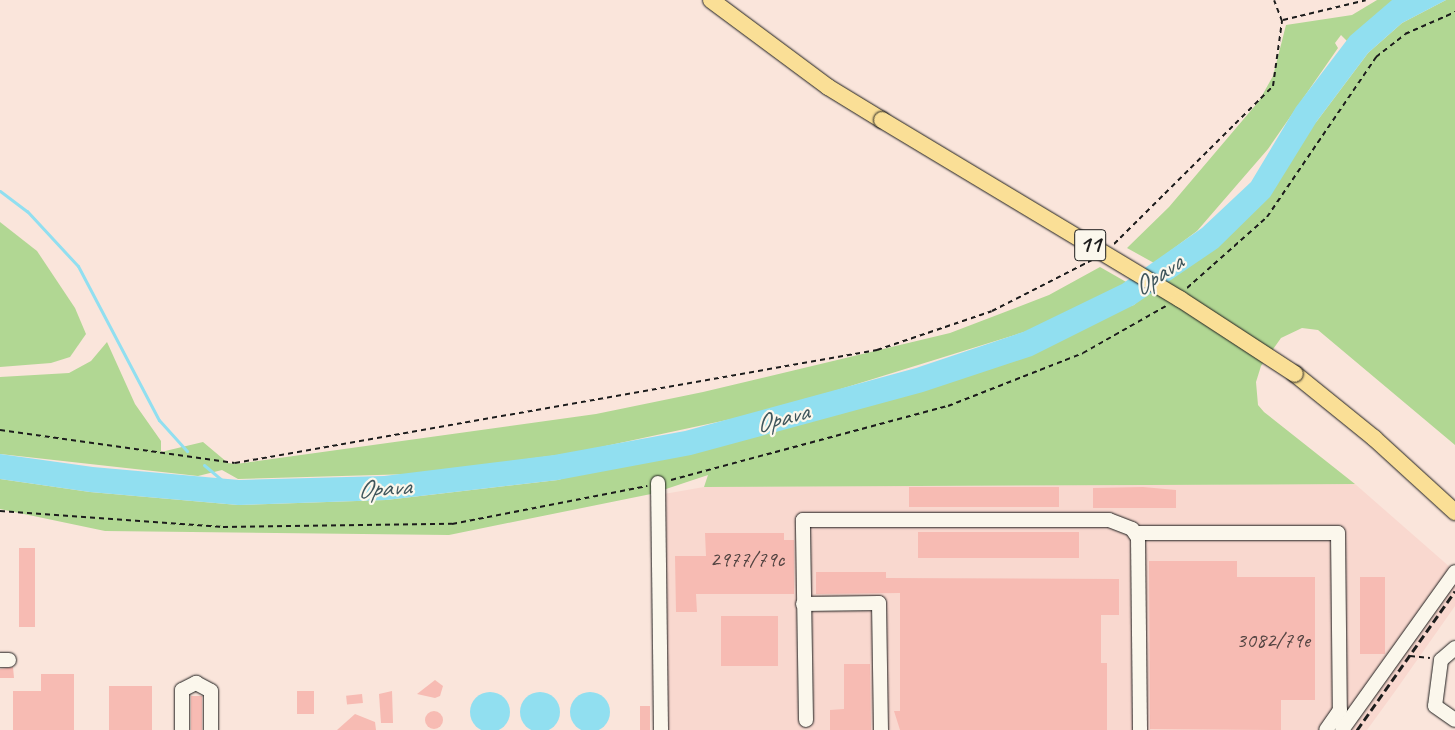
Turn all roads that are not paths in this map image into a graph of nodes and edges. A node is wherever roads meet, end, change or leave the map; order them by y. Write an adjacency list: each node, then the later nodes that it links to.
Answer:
1 (711, 0): 3 (main road, 11, bridge)
2 (658, 483): 12 (lane)
3 (1455, 512)
4 (1137, 533): 6 (lane); 14 (lane); 15 (lane)
5 (1455, 572): 16 (lane)
6 (803, 604): 8 (lane); 13 (lane)
7 (1455, 648): 9 (lane)
8 (806, 720)
9 (1455, 720)
10 (182, 730): 11 (lane)
11 (211, 730)
12 (661, 730)
13 (881, 730)
14 (1140, 730)
15 (1326, 730)
16 (1342, 730)

